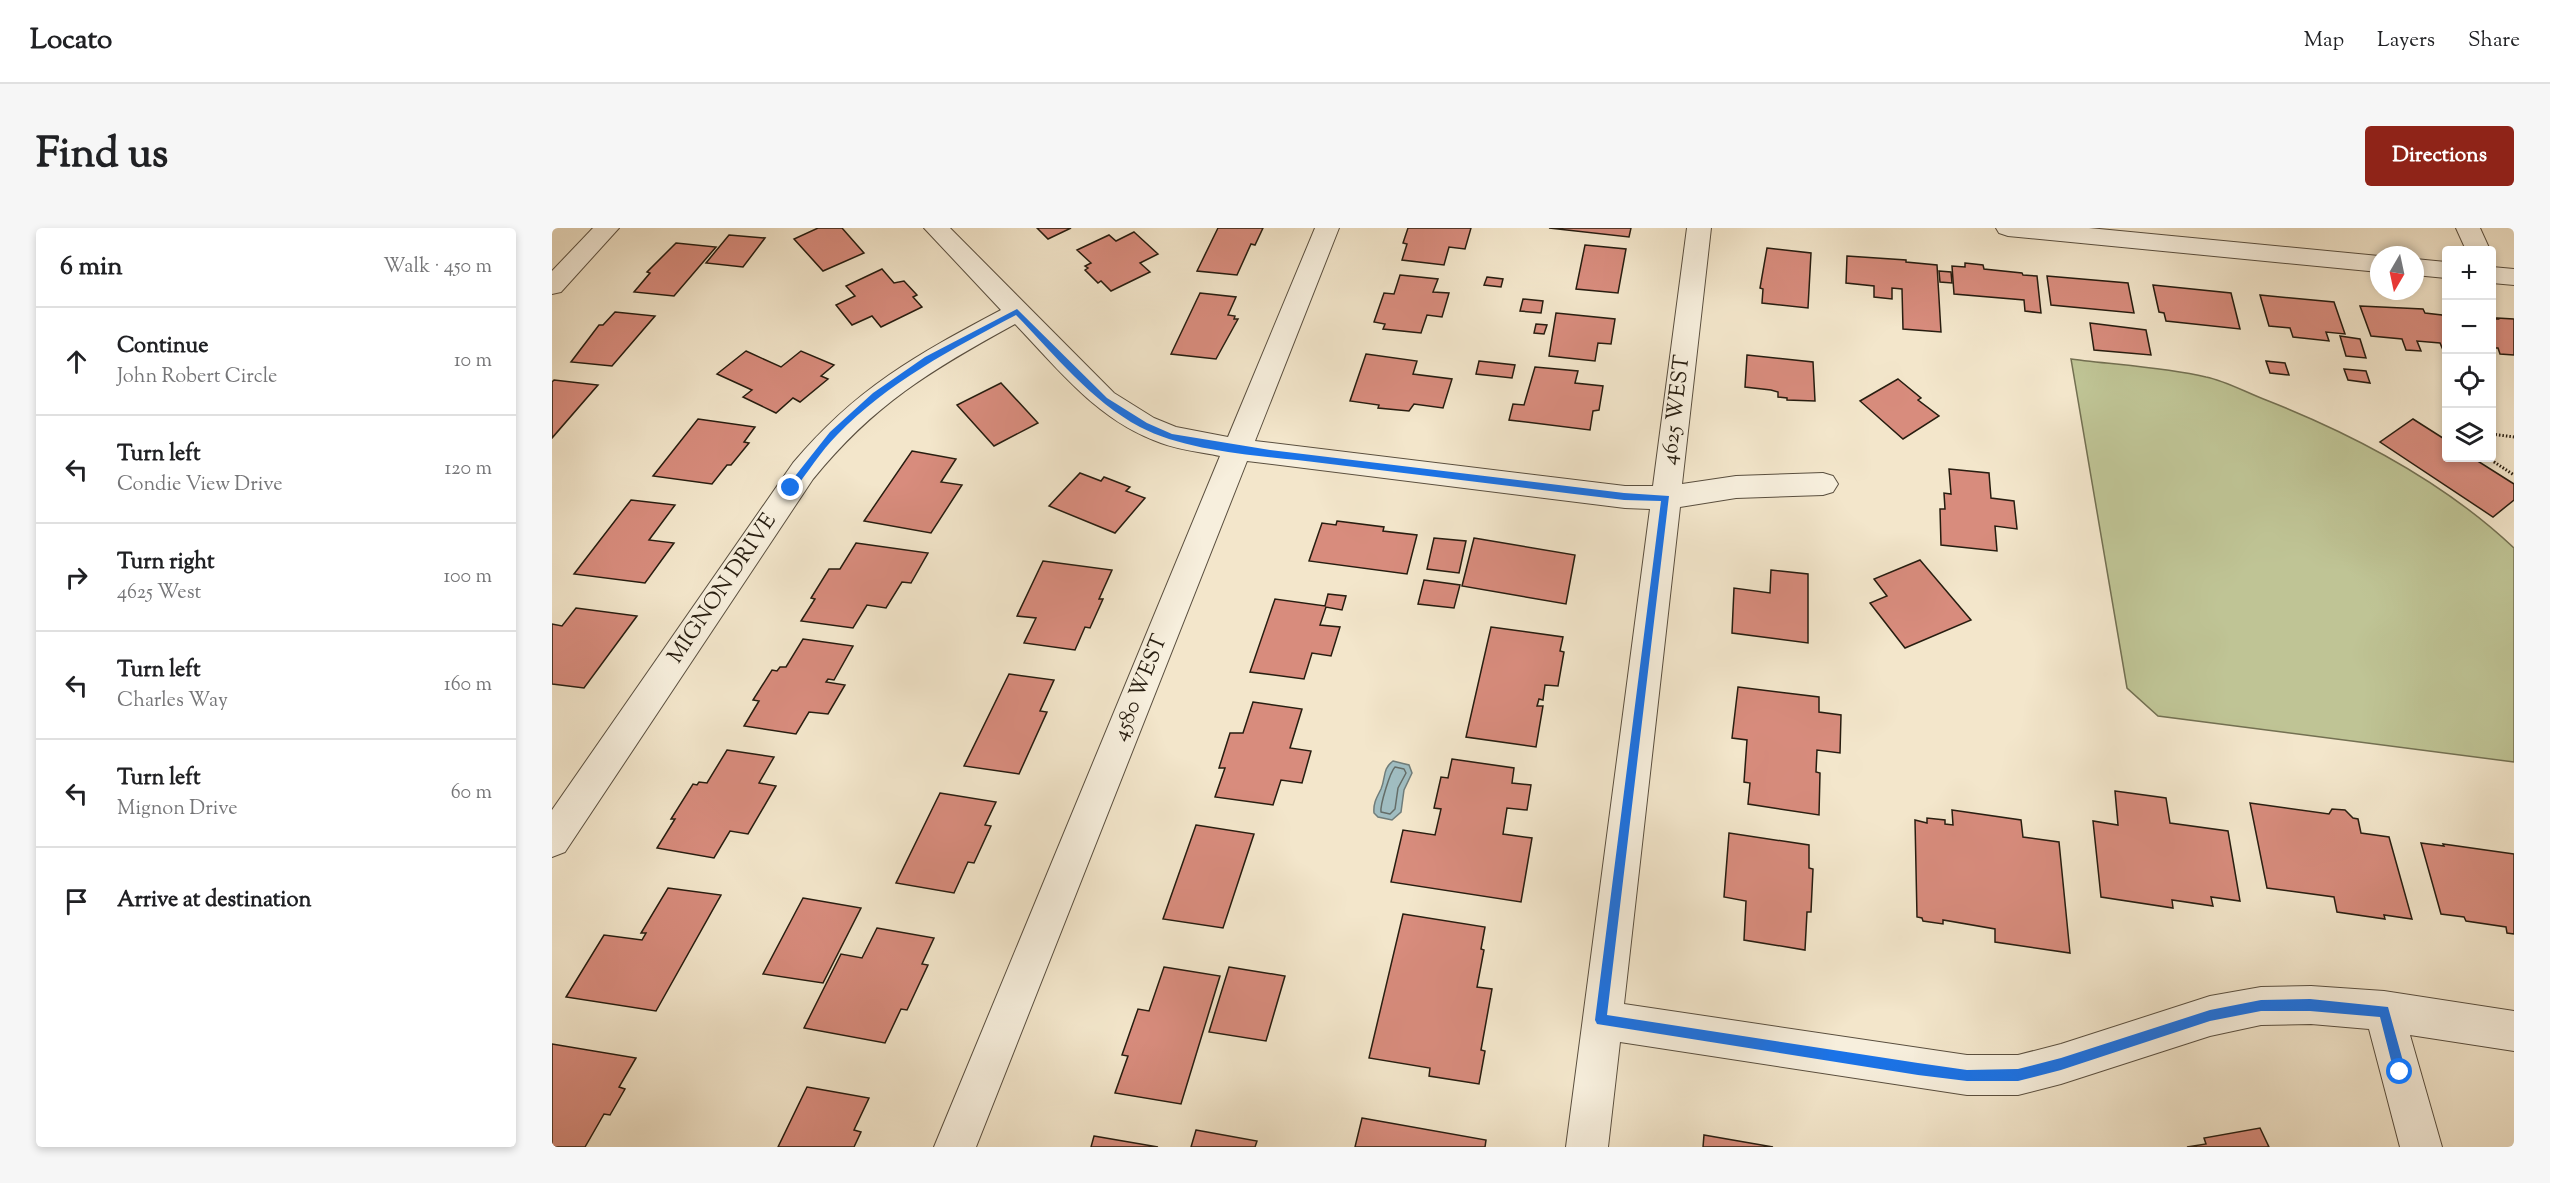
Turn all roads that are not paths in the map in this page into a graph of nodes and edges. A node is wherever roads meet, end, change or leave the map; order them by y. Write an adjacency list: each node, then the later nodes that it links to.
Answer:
1 (607, 228): 14 (street)
2 (936, 228): 15 (street)
3 (1327, 228): 16 (street, 4580 WEST)
4 (1699, 228): 18 (street, 4625 WEST)
5 (2008, 228): 7 (street)
6 (2468, 228): 8 (street)
7 (2085, 232): 9 (street)
8 (2476, 246)
9 (2370, 263)
10 (2424, 268): 11 (street)
11 (2442, 270)
12 (2496, 275): 13 (street)
13 (2514, 277)
14 (552, 286)
15 (1017, 312): 16 (street); 19 (street, MIGNON DRIVE)
16 (1237, 449): 18 (street); 23 (street, 4580 WEST)
17 (1823, 484): 18 (street)
18 (1666, 498): 21 (street, 4625 WEST)
19 (552, 840)
20 (2384, 1011): 21 (street); 22 (street); 25 (street)
21 (1601, 1020): 24 (street, 4625 WEST)
22 (2514, 1031)
23 (954, 1147)
24 (1587, 1147)
25 (2421, 1147)

